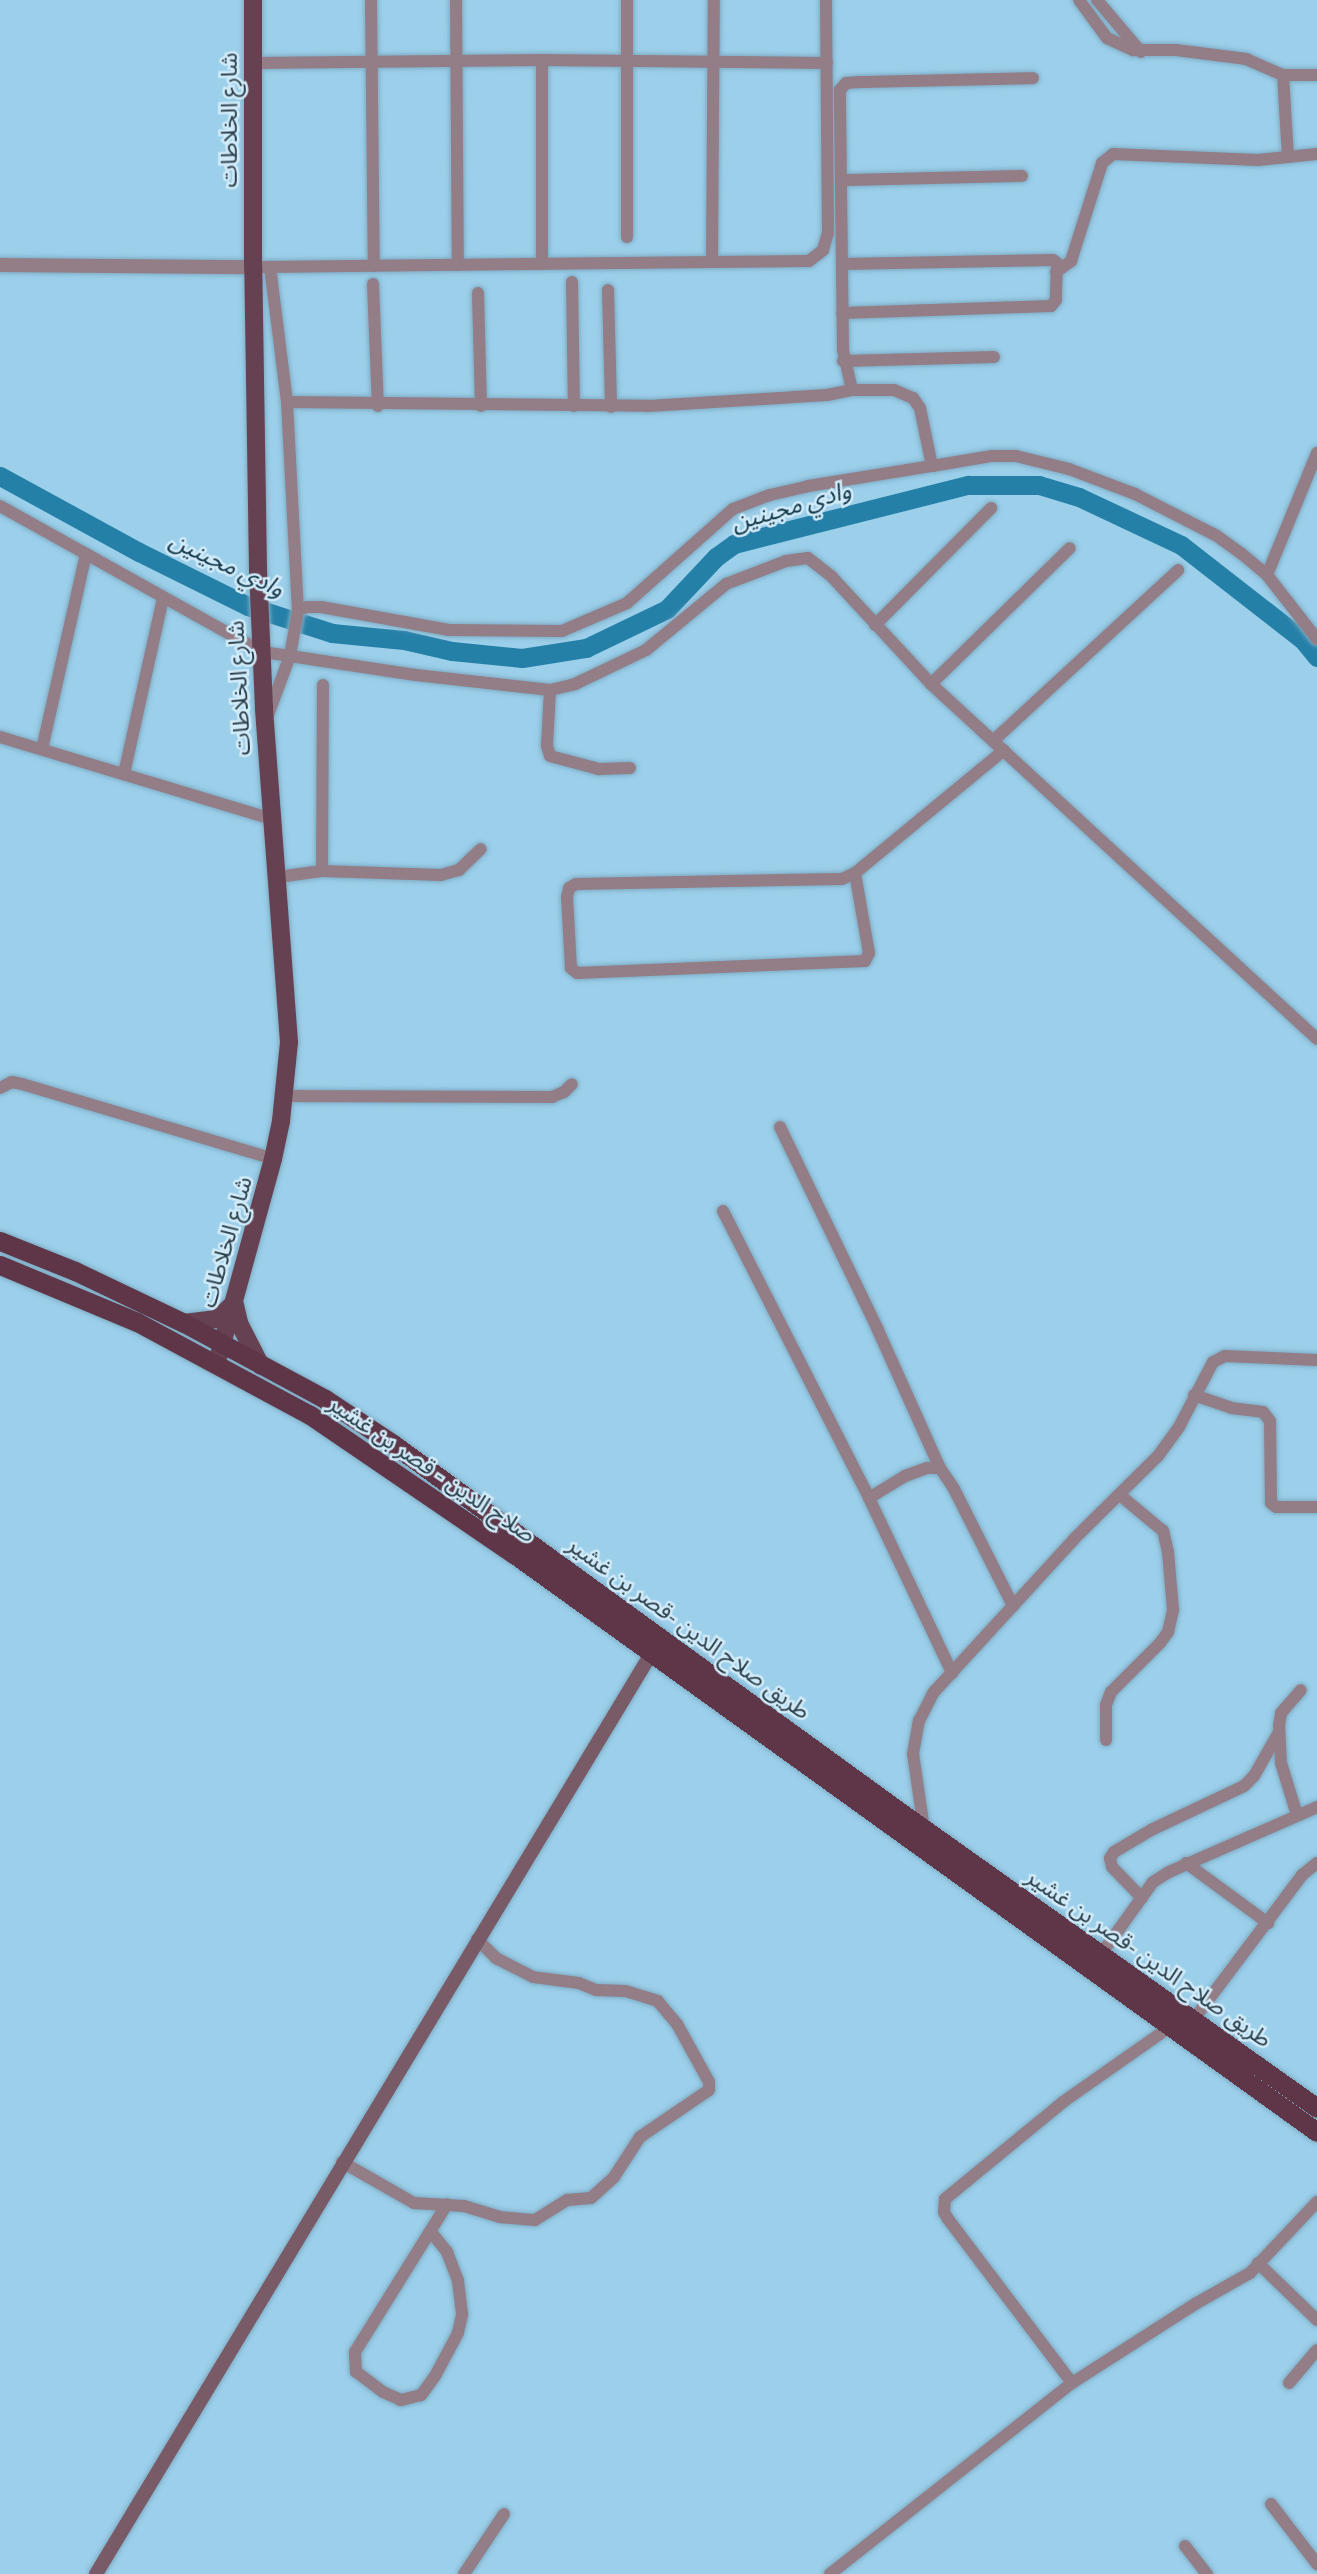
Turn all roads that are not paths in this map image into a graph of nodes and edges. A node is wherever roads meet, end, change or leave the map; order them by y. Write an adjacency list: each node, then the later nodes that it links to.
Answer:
1 (253, 0): 14 (main road, شارع الخلاطات)
2 (371, 0): 13 (street)
3 (456, 0): 11 (street)
4 (627, 0): 12 (street)
5 (714, 0): 15 (street)
6 (826, 0): 16 (street)
7 (1079, 0): 9 (street)
8 (1097, 0): 9 (street)
9 (1141, 51): 17 (street)
10 (542, 60): 11 (street); 12 (street); 26 (street)
11 (457, 61): 13 (street); 29 (street)
12 (627, 61): 15 (street); 24 (street)
13 (372, 62): 14 (street); 30 (street)
14 (254, 63): 31 (main road, شارع الخلاطات)
15 (714, 63): 16 (street); 25 (street)
16 (827, 63): 25 (street)
17 (1283, 75): 18 (street); 21 (street)
18 (1317, 75)
19 (1033, 78): 23 (street)
20 (1317, 154): 21 (street)
21 (1288, 157): 32 (street)
22 (1022, 176): 23 (street)
23 (843, 180): 27 (street)
24 (627, 237)
25 (712, 262): 26 (street)
26 (542, 264): 29 (street)
27 (842, 264): 32 (street); 37 (street)
28 (0, 265): 31 (street)
29 (458, 265): 30 (street)
30 (374, 266): 31 (street)
31 (262, 267): 41 (street); 58 (main road, شارع الخلاطات)
32 (1056, 272): 37 (street)
33 (572, 282): 44 (street)
34 (373, 284): 42 (street)
35 (608, 290): 45 (street)
36 (478, 293): 43 (street)
37 (842, 313): 39 (street)
38 (994, 357): 39 (street)
39 (844, 361): 40 (street)
40 (852, 390): 45 (street); 47 (street)
41 (287, 402): 42 (street); 55 (street)
42 (378, 406): 43 (street)
43 (481, 406): 44 (street)
44 (574, 406): 45 (street)
45 (611, 407)
46 (1317, 453): 53 (street)
47 (932, 466): 53 (street); 55 (street)
48 (0, 508): 51 (street)
49 (991, 508): 56 (street)
50 (1070, 548): 60 (street)
51 (86, 554): 54 (street); 66 (street)
52 (1178, 570): 65 (street)
53 (1267, 575): 57 (street)
54 (163, 598): 58 (street); 69 (street)
55 (298, 610): 59 (street)
56 (876, 625): 60 (street); 62 (street)
57 (1317, 639)
58 (261, 652): 59 (street); 63 (main road, شارع الخلاطات)
59 (290, 656): 62 (street); 63 (street)
60 (931, 684): 65 (street)
61 (323, 685): 72 (street)
62 (550, 690): 68 (street)
63 (265, 722): 70 (main road, شارع الخلاطات)
64 (0, 737): 66 (street)
65 (993, 741): 67 (street)
66 (42, 749): 69 (street)
67 (1003, 750): 73 (street); 75 (street)
68 (631, 768)
69 (124, 774): 70 (street)
70 (272, 819): 74 (main road, شارع الخلاطات)
71 (481, 849): 72 (street)
72 (322, 871): 74 (street)
73 (855, 873): 73 (street)
74 (278, 877): 78 (main road, شارع الخلاطات)
75 (1317, 1039)
76 (572, 1084): 78 (street)
77 (0, 1088): 80 (street)
78 (284, 1096): 80 (main road, شارع الخلاطات)
79 (780, 1127): 93 (street)
80 (274, 1159): 84 (main road, شارع الخلاطات)
81 (723, 1211): 95 (street)
82 (0, 1241): 85 (highway, طريق صلاح الدين -قصر بن غشير)
83 (0, 1265): 88 (highway, صلاح الدين - قصر بن غشير)
84 (234, 1302): 85 (main road); 86 (main road, شارع الخلاطات); 89 (main road)
85 (184, 1323): 86 (highway, طريق صلاح الدين -قصر بن غشير)
86 (223, 1343): 88 (main road, شارع الخلاطات); 89 (highway, طريق صلاح الدين -قصر بن غشير)
87 (1317, 1360): 90 (street)
88 (217, 1363): 92 (highway, صلاح الدين - قصر بن غشير)
89 (261, 1366): 91 (highway, طريق صلاح الدين -قصر بن غشير)
90 (1194, 1395): 94 (street); 96 (street)
91 (325, 1399): 92 (highway); 105 (highway, طريق صلاح الدين -قصر بن غشير)
92 (310, 1415): 98 (highway, صلاح الدين - قصر بن غشير)
93 (940, 1468): 95 (street); 97 (street)
94 (1120, 1495): 97 (street); 102 (street)
95 (869, 1498): 99 (street)
96 (1317, 1507)
97 (1013, 1606): 99 (street)
98 (651, 1654): 110 (main road); 113 (highway, صلاح الدين - قصر بن غشير)
99 (952, 1673): 105 (street)
100 (1301, 1690): 101 (street)
101 (1279, 1732): 104 (street); 108 (street)
102 (1106, 1740)
103 (1317, 1807): 104 (street)
104 (1297, 1815): 106 (street)
105 (925, 1829): 111 (highway, طريق صلاح الدين -قصر بن غشير)
106 (1186, 1863): 108 (street); 109 (street)
107 (1317, 1863): 109 (street)
108 (1142, 1898): 111 (street)
109 (1268, 1923): 112 (street)
110 (477, 1939): 116 (main road); 118 (street)
111 (1102, 1953): 112 (highway, طريق صلاح الدين -قصر بن غشير)
112 (1194, 2019): 114 (highway, طريق صلاح الدين -قصر بن غشير)
113 (1171, 2026): 115 (highway, صلاح الدين - قصر بن غشير); 123 (street)
114 (1317, 2108)
115 (1317, 2132)
116 (342, 2162): 118 (street); 129 (main road)
117 (1317, 2202): 120 (street)
118 (447, 2204): 119 (street)
119 (430, 2232): 119 (street)
120 (1258, 2263): 121 (street); 123 (street)
121 (1317, 2320)
122 (1317, 2350): 124 (street)
123 (1072, 2383): 131 (street)
124 (1289, 2383)
125 (1271, 2504): 128 (street)
126 (504, 2514): 130 (street)
127 (1185, 2546): 132 (street)
128 (1317, 2564)
129 (96, 2574)
130 (464, 2574)
131 (830, 2574)
132 (1207, 2574)

